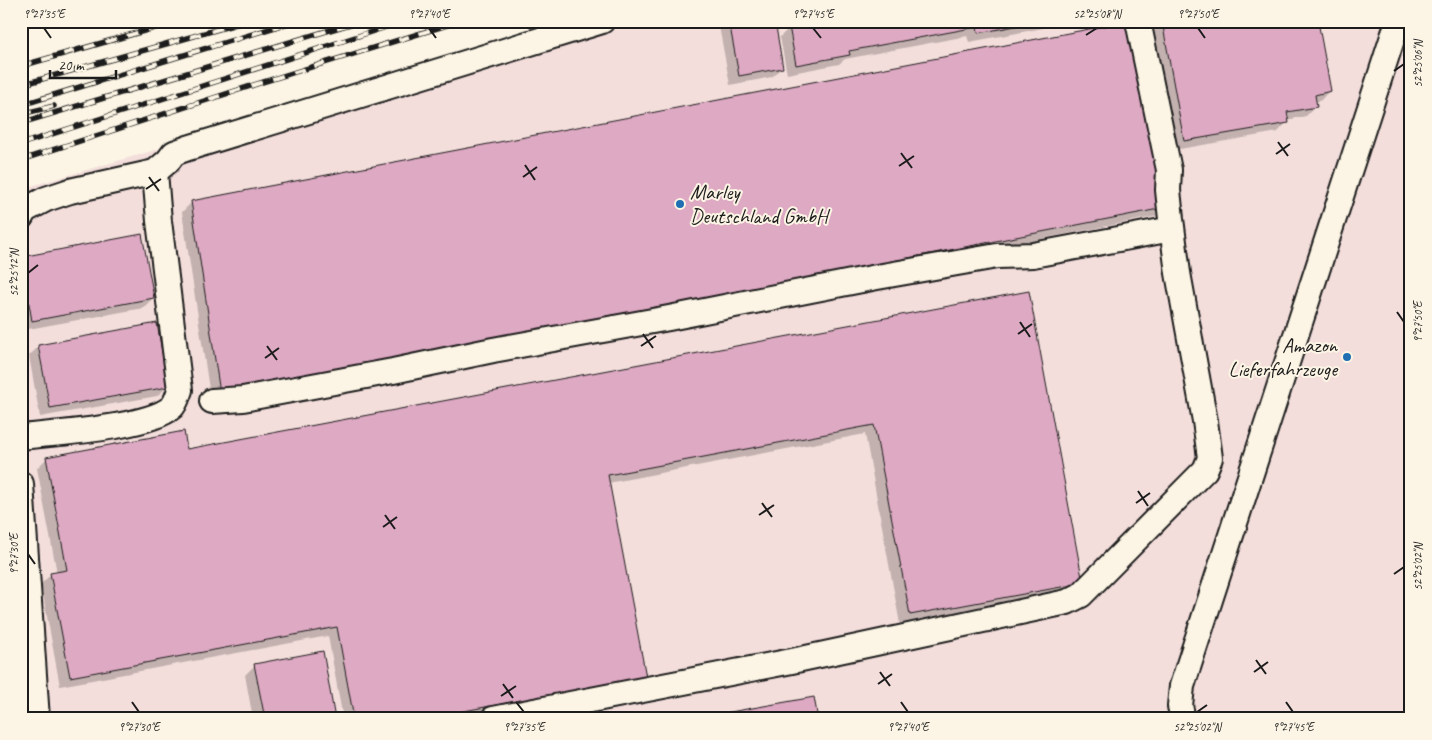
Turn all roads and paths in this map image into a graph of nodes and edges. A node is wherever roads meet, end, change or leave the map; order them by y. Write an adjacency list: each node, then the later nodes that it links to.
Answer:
1 (602, 21): 4 (lane)
2 (1138, 21): 6 (lane)
3 (1398, 21): 12 (lane)
4 (155, 172): 5 (lane); 7 (lane)
5 (21, 217)
6 (1172, 229): 7 (lane); 11 (lane)
7 (174, 406): 8 (lane)
8 (21, 437)
9 (21, 484): 10 (lane)
10 (37, 719)
11 (493, 719)
12 (1183, 719)

